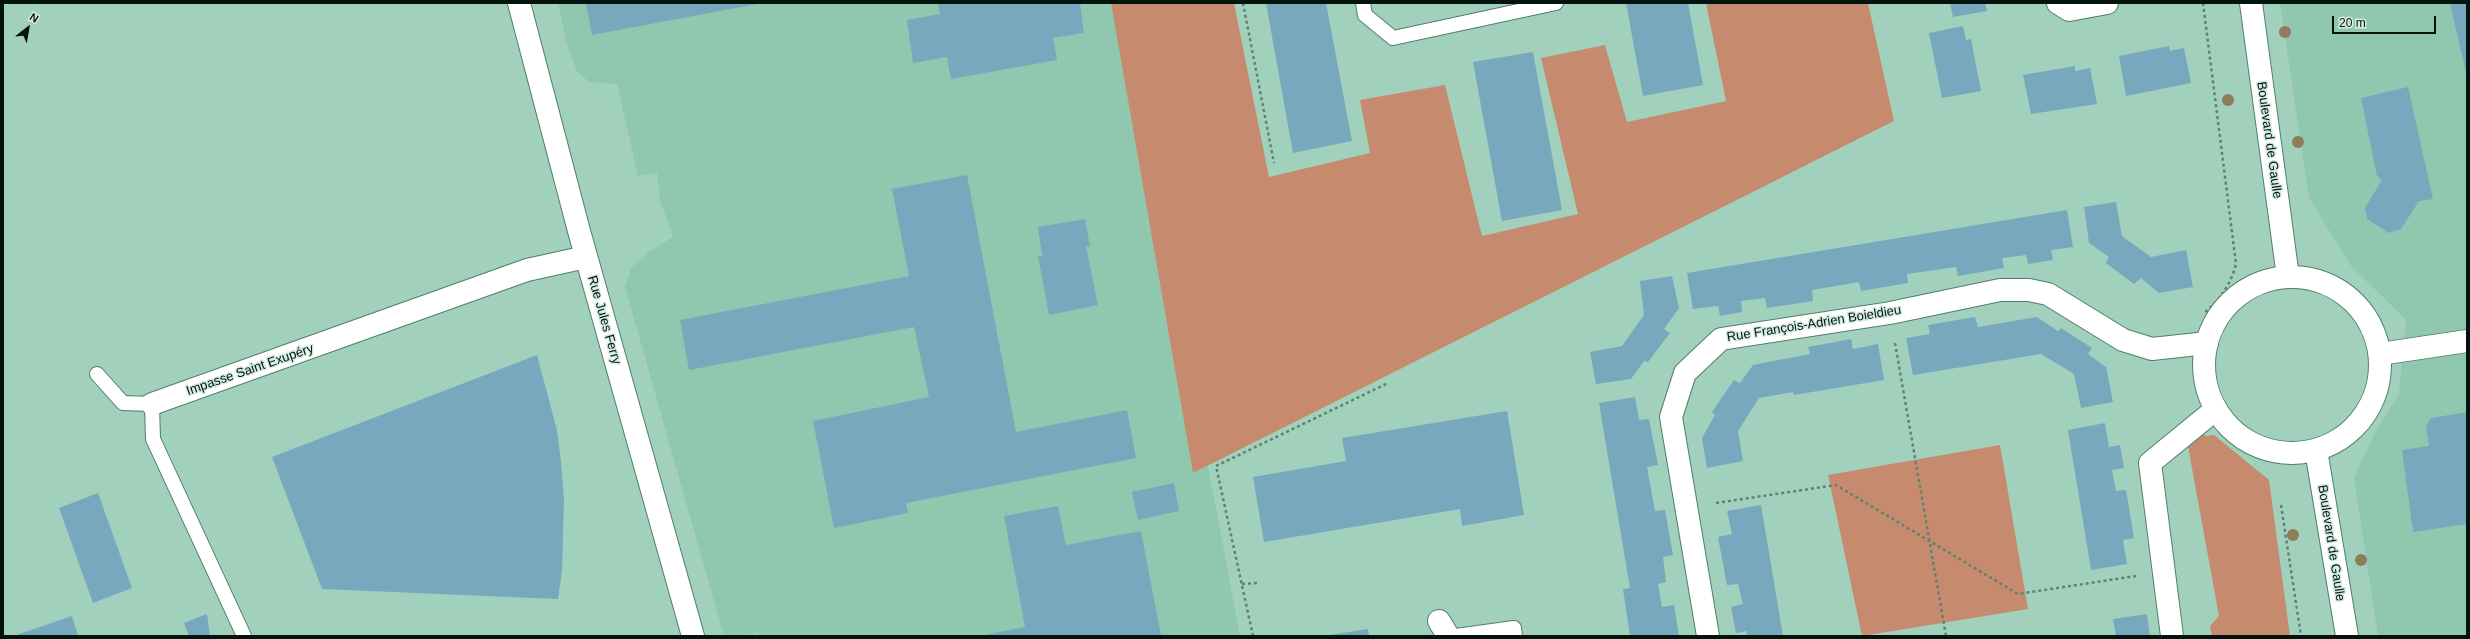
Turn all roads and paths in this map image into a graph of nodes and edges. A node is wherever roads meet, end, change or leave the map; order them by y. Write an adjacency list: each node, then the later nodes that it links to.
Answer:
1 (519, 3): 10 (street, Rue Jules Ferry)
2 (1243, 3): 9 (path)
3 (1363, 3): 4 (lane)
4 (1556, 3)
5 (2058, 3): 6 (street)
6 (2107, 3)
7 (2204, 3): 13 (path)
8 (2251, 3): 11 (street, Boulevard de Gaulle)
9 (1274, 163)
10 (586, 257): 19 (street, Impasse Saint Exupéry); 29 (street, Rue Jules Ferry)
11 (2288, 277): 15 (street); 16 (street)
12 (1890, 312): 15 (street, Rue François-Adrien Boieldieu); 23 (street, Rue François-Adrien Boieldieu); 24 (path)
13 (2201, 315)
14 (2467, 342): 16 (street)
15 (2207, 343): 20 (street)
16 (2380, 354): 21 (street)
17 (97, 374): 19 (lane)
18 (1388, 383): 27 (path)
19 (152, 404): 28 (lane)
20 (2216, 409): 21 (street); 25 (street)
21 (2316, 450): 37 (street, Boulevard de Gaulle)
22 (2281, 505): 36 (path)
23 (1686, 508): 24 (path); 33 (street, Rue François-Adrien Boieldieu)
24 (1930, 541): 25 (path); 34 (path)
25 (2164, 572): 35 (street)
26 (1258, 583): 27 (path)
27 (1242, 584): 30 (path)
28 (244, 636)
29 (692, 636)
30 (1254, 636)
31 (1456, 636): 32 (lane)
32 (1515, 636)
33 (1708, 636)
34 (1946, 636)
35 (2172, 636)
36 (2301, 636)
37 (2347, 636)

